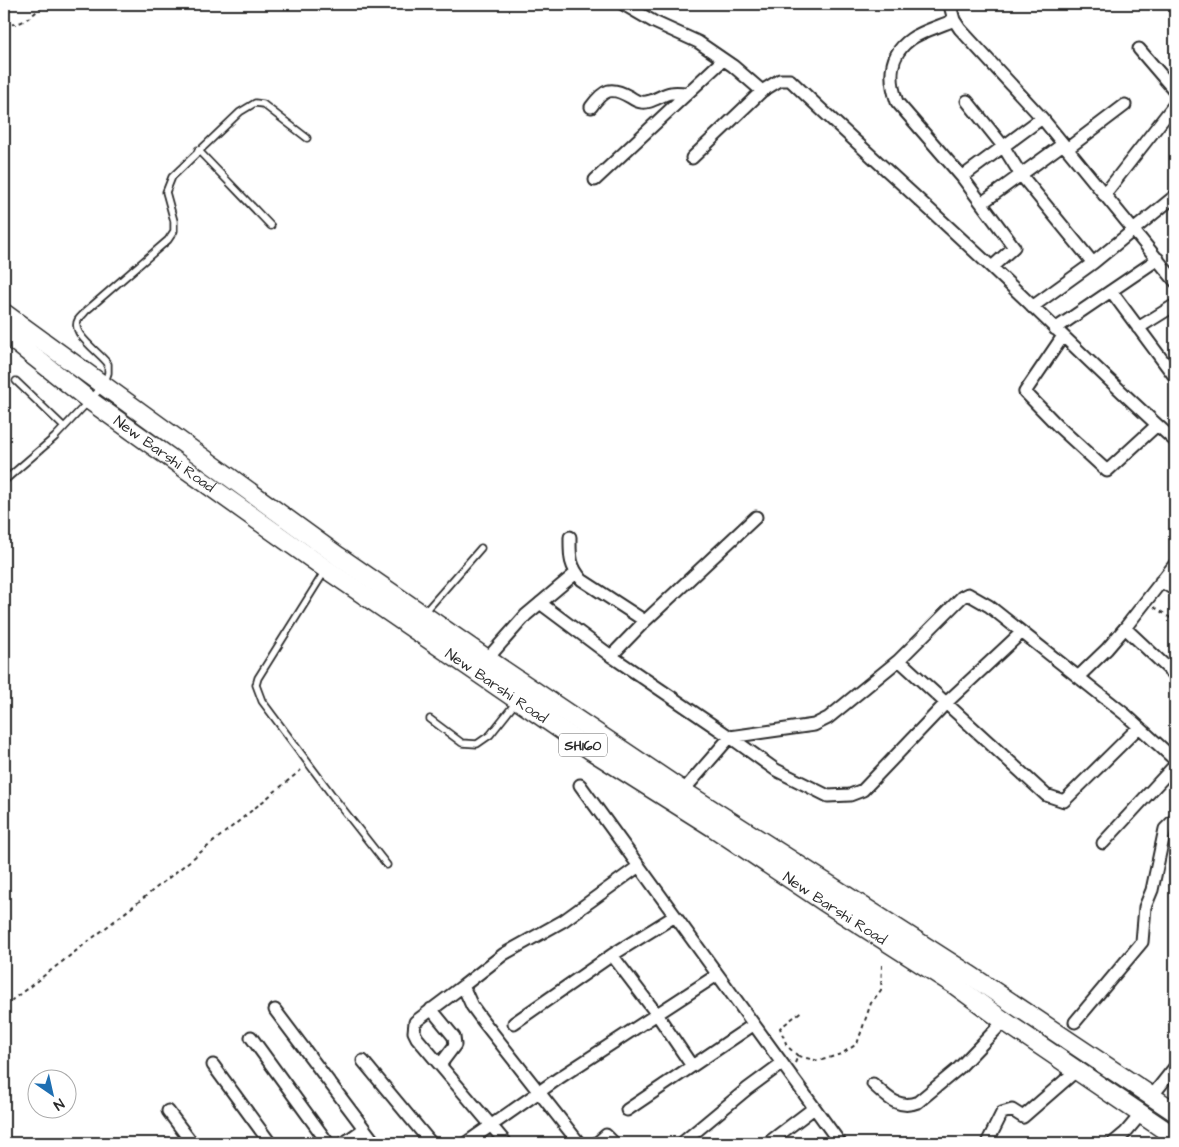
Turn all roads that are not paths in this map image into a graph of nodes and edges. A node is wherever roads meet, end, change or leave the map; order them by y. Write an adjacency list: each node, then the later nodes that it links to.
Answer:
1 (623, 4): 5 (street)
2 (955, 4): 3 (street)
3 (954, 20): 13 (street); 20 (street)
4 (1139, 49): 7 (street)
5 (722, 60): 6 (street); 8 (street)
6 (762, 91): 18 (street); 29 (street)
7 (1175, 91)
8 (687, 93): 12 (street); 21 (street)
9 (967, 101): 15 (street)
10 (1175, 104): 22 (street)
11 (1125, 105): 16 (street)
12 (591, 106)
13 (1042, 118): 15 (street); 16 (street)
14 (307, 138): 17 (lane)
15 (1003, 146): 19 (street); 20 (street)
16 (1065, 147): 19 (street); 22 (street)
17 (198, 150): 25 (lane); 40 (lane)
18 (692, 158)
19 (1021, 175): 24 (street); 28 (street)
20 (962, 177): 24 (street)
21 (595, 180)
22 (1104, 196): 26 (street)
23 (1175, 196): 26 (street)
24 (982, 204): 29 (street)
25 (271, 226)
26 (1133, 230): 27 (street); 28 (street)
27 (1158, 259): 30 (street); 31 (street)
28 (1093, 263): 33 (street)
29 (992, 267): 33 (street)
30 (1175, 279)
31 (1111, 291): 35 (street); 37 (street)
32 (1175, 305): 35 (street)
33 (1032, 306): 37 (street)
34 (4, 313): 40 (main road, New Barshi Road / SH160)
35 (1138, 328): 38 (street)
36 (4, 333): 41 (main road, New Barshi Road / SH160)
37 (1059, 333): 43 (street); 43 (street)
38 (1175, 377)
39 (16, 381): 44 (lane)
40 (104, 384): 41 (lane); 56 (main road, New Barshi Road / SH160)
41 (89, 400): 44 (lane); 51 (main road, New Barshi Road / SH160)
42 (1175, 424): 45 (street)
43 (1157, 425): 45 (street)
44 (64, 427): 46 (lane)
45 (1171, 437)
46 (4, 480)
47 (756, 517): 57 (street)
48 (570, 537): 52 (street)
49 (481, 548): 56 (lane)
50 (1175, 564): 53 (street)
51 (326, 570): 65 (main road, New Barshi Road / SH160); 76 (lane)
52 (576, 573): 55 (street); 57 (street)
53 (1161, 581): 54 (street); 58 (street)
54 (1175, 590)
55 (540, 603): 60 (street); 61 (street)
56 (423, 614): 61 (main road, New Barshi Road / SH160)
57 (645, 621): 60 (street)
58 (1125, 628): 63 (street); 64 (street)
59 (1022, 632): 62 (street); 64 (street); 66 (street)
60 (612, 656): 69 (street)
61 (487, 659): 73 (main road, New Barshi Road / SH160)
62 (899, 660): 66 (street); 69 (street)
63 (1175, 675)
64 (1078, 677): 68 (street)
65 (519, 700): 67 (lane); 85 (main road, New Barshi Road / SH160)
66 (946, 703): 68 (street); 69 (street)
67 (430, 719)
68 (1139, 727): 70 (street)
69 (730, 737): 73 (street)
70 (1175, 760)
71 (1175, 765): 75 (street)
72 (580, 785): 77 (street)
73 (683, 791): 99 (main road, New Barshi Road / SH160)
74 (1175, 819): 86 (street)
75 (1103, 843)
76 (387, 865)
77 (639, 866): 78 (street); 81 (street)
78 (675, 916): 79 (street); 80 (street)
79 (612, 955): 84 (street); 87 (street)
80 (716, 975): 84 (street); 88 (street)
81 (463, 986): 82 (street); 98 (street)
82 (431, 1009): 92 (street); 92 (street)
83 (275, 1010): 106 (street)
84 (656, 1014): 93 (street); 98 (street)
85 (1004, 1021): 96 (main road, New Barshi Road / SH160); 97 (street)
86 (1075, 1022)
87 (514, 1023)
88 (753, 1025): 93 (street); 95 (street)
89 (251, 1037): 110 (street)
90 (363, 1061): 113 (street)
91 (213, 1065): 109 (street)
92 (440, 1065): 105 (street)
93 (692, 1066): 101 (street)
94 (1175, 1067): 99 (street)
95 (785, 1069): 100 (street); 119 (street)
96 (1077, 1070): 104 (main road, New Barshi Road / SH160); 122 (street)
97 (873, 1084)
98 (538, 1092): 105 (street); 116 (street)
99 (1152, 1096): 103 (main road, New Barshi Road / SH160)
100 (814, 1108): 120 (street); 121 (street)
101 (627, 1110)
102 (168, 1111): 108 (street)
103 (1175, 1112)
104 (1141, 1114): 107 (main road, New Barshi Road / SH160); 123 (street)
105 (490, 1125): 114 (street); 115 (street)
106 (364, 1129): 111 (street); 112 (street)
107 (1175, 1137)
108 (192, 1143)
109 (270, 1143)
110 (328, 1143)
111 (344, 1143)
112 (374, 1143)
113 (431, 1143)
114 (466, 1143)
115 (506, 1143)
116 (578, 1143)
117 (597, 1143): 118 (street)
118 (614, 1143)
119 (682, 1143)
120 (768, 1143)
121 (840, 1143)
122 (987, 1143)
123 (1113, 1143)

